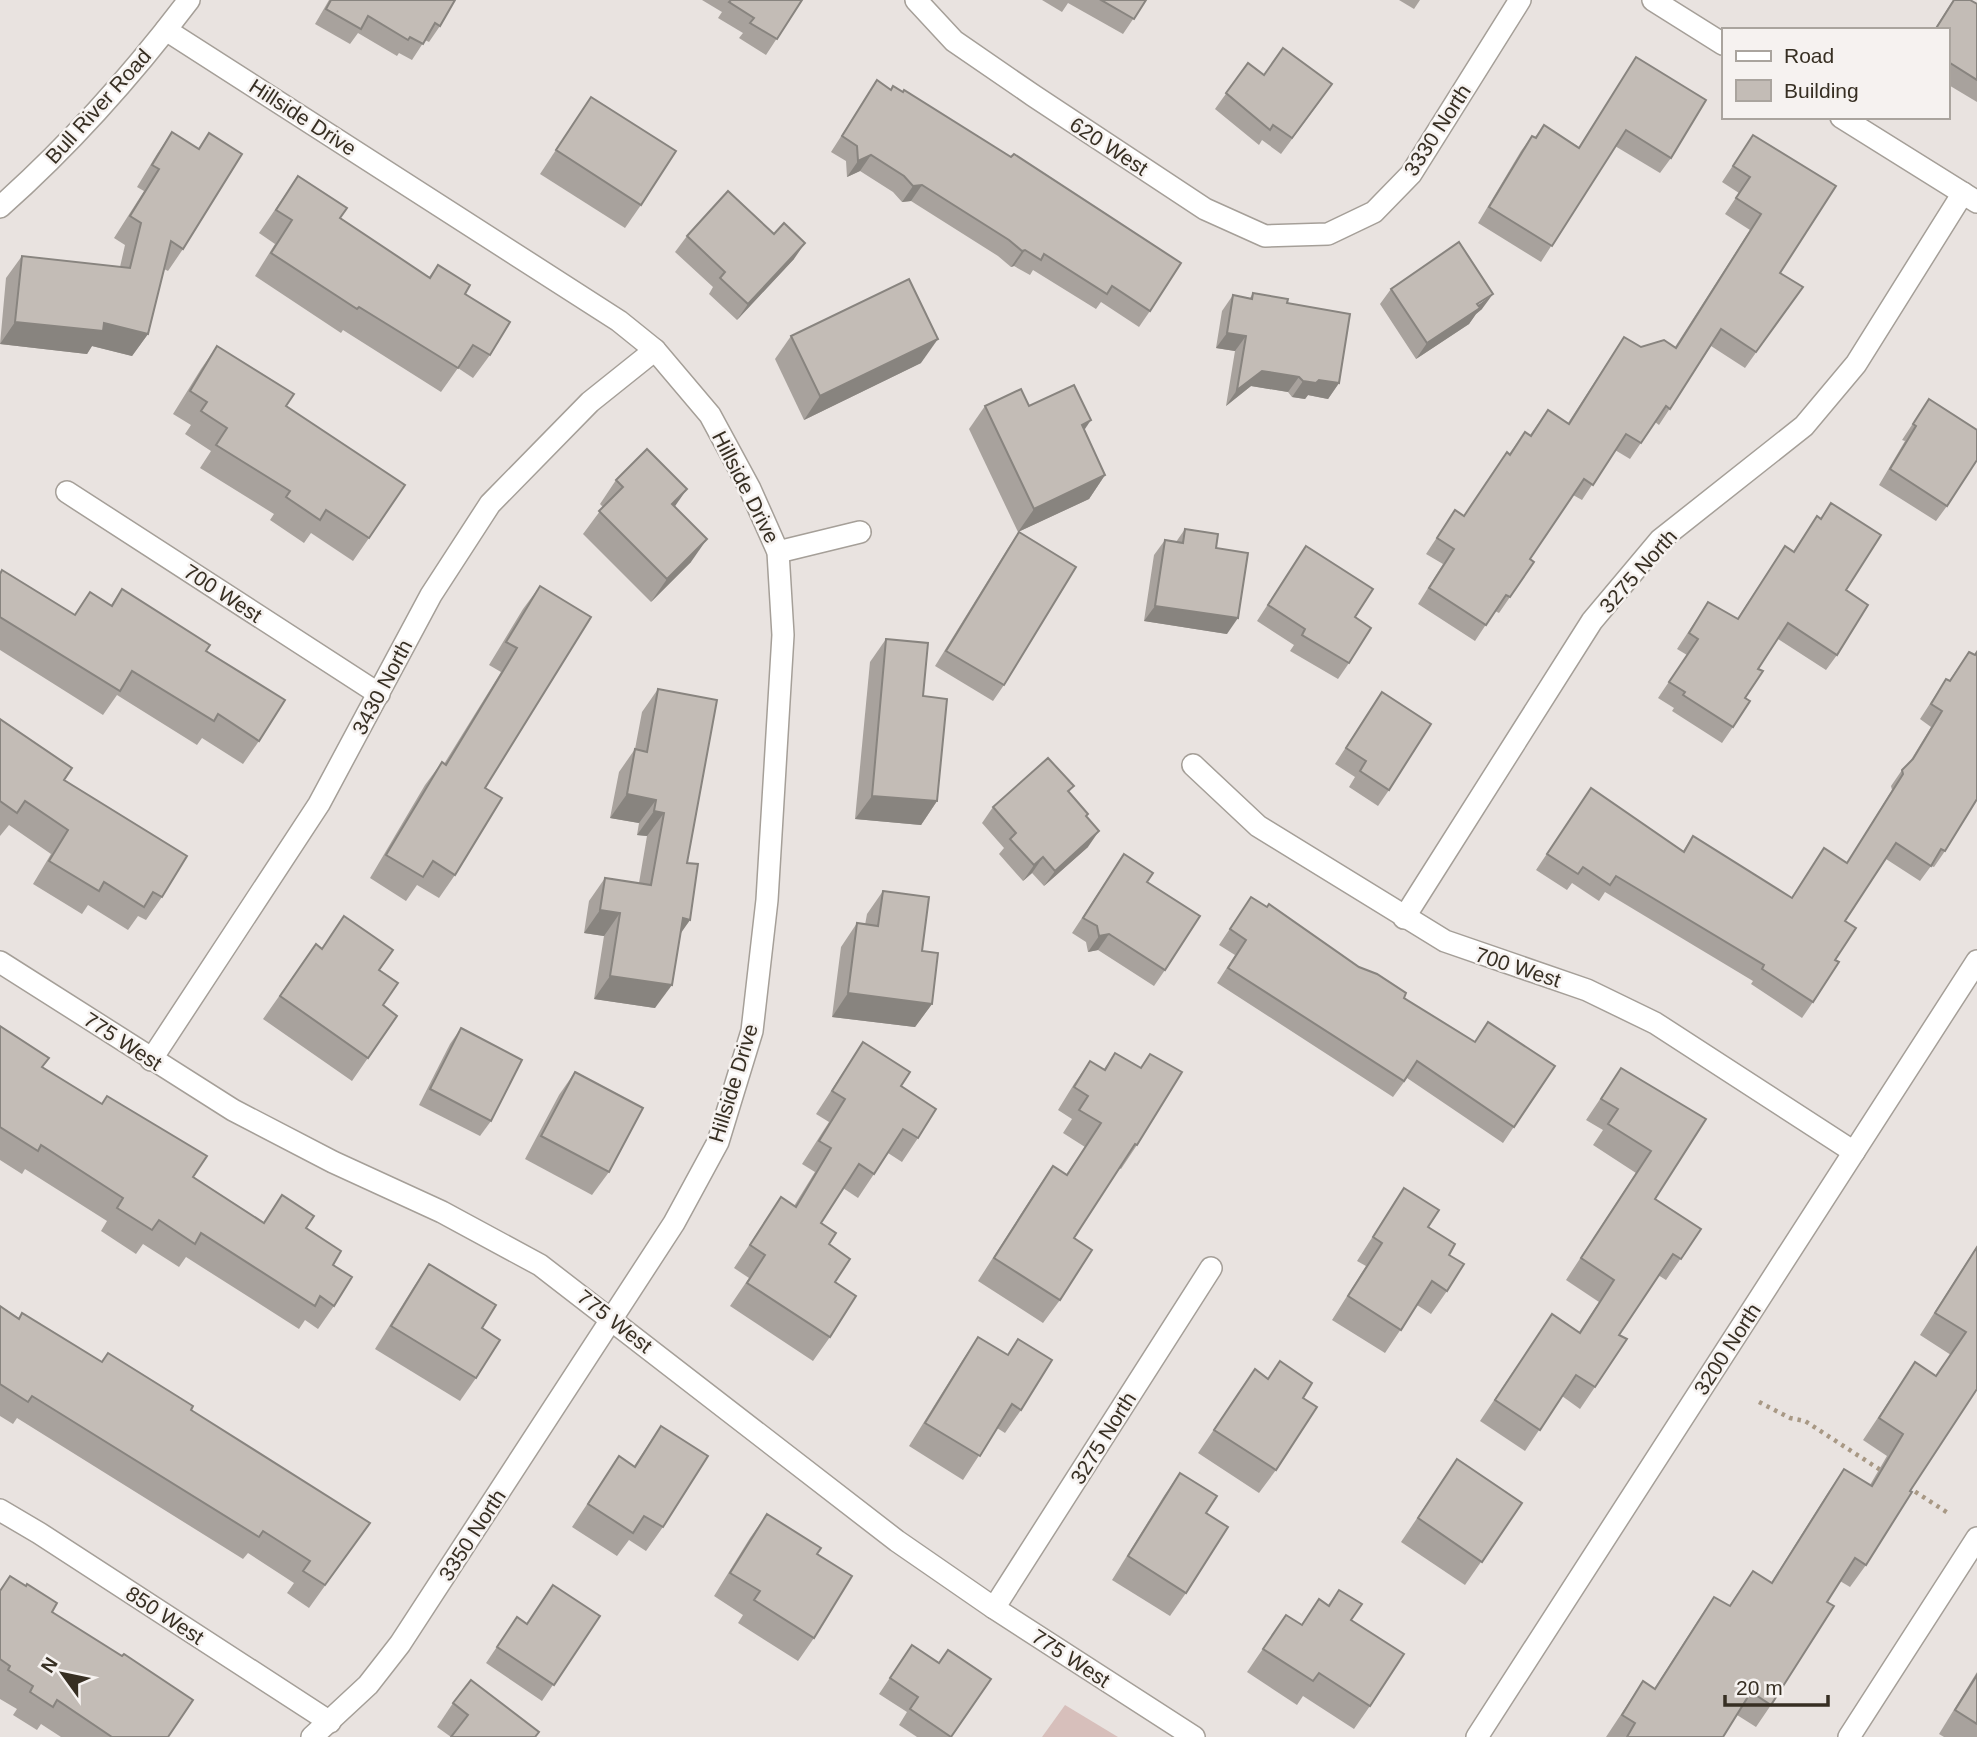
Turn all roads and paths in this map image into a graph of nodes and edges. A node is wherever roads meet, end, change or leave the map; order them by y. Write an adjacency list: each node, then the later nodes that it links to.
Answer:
1 (189, 0): 5 (street, Bull River Road)
2 (916, 0): 10 (street, 620 West)
3 (1520, 0): 10 (street, 3330 North)
4 (1653, 0): 6 (street)
5 (166, 30): 9 (street, Bull River Road); 11 (street, Hillside Drive)
6 (1722, 43)
7 (1844, 119): 8 (street)
8 (1970, 198): 17 (street, 3275 North)
9 (0, 207)
10 (1328, 234)
11 (655, 350): 14 (street, Hillside Drive); 15 (street, 3430 North)
12 (67, 492): 15 (street, 700 West)
13 (860, 532): 14 (street)
14 (778, 552): 23 (street, Hillside Drive)
15 (379, 694): 20 (street, 3430 North)
16 (1193, 765): 17 (street, 700 West)
17 (1404, 918): 21 (street, 700 West)
18 (1977, 961): 21 (street, 3200 North)
19 (0, 962): 20 (street, 775 West)
20 (151, 1060): 23 (street, 775 West)
21 (1854, 1152): 34 (street, 3200 North)
22 (1211, 1268): 30 (street, 3275 North)
23 (614, 1320): 30 (street, 775 West); 31 (street, 3350 North)
24 (1759, 1402): 25 (path)
25 (1893, 1478)
26 (1904, 1485): 28 (path)
27 (0, 1510): 31 (street, 850 West)
28 (1948, 1513)
29 (1977, 1538): 35 (street)
30 (995, 1608): 33 (street, 775 West)
31 (330, 1722): 32 (street, 3350 North)
32 (312, 1737)
33 (1194, 1737)
34 (1477, 1737)
35 (1849, 1737)

